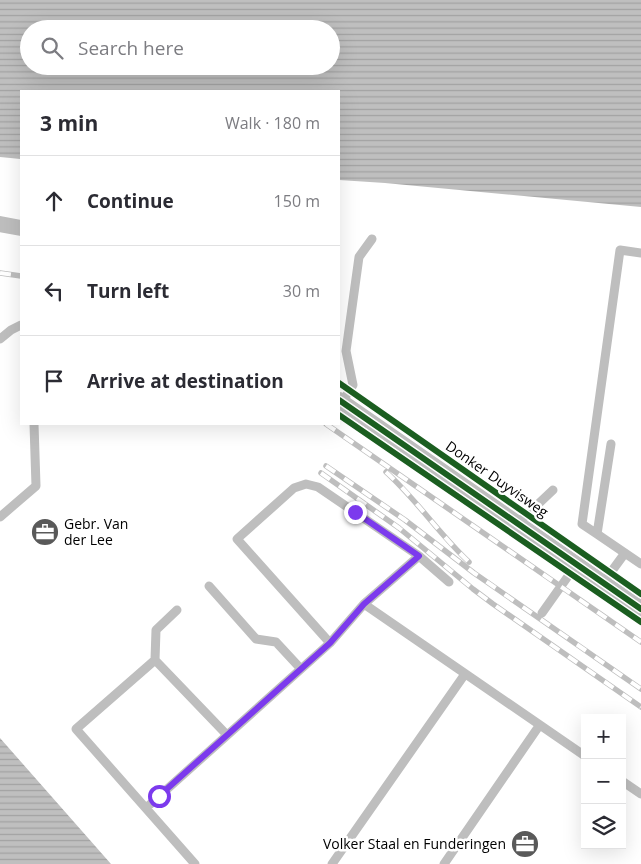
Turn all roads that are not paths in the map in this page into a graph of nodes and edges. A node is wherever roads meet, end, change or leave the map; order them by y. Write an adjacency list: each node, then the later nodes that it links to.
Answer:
1 (0, 224): 2 (street)
2 (20, 228)
3 (372, 239): 7 (lane)
4 (641, 253): 13 (lane)
5 (20, 325): 6 (lane)
6 (0, 339)
7 (340, 401): 12 (street, Donker Duyvisweg)
8 (34, 425): 11 (lane)
9 (611, 444): 13 (lane)
10 (553, 490): 12 (lane)
11 (0, 517)
12 (517, 524): 17 (street, Donker Duyvisweg)
13 (597, 534): 14 (lane)
14 (624, 553): 16 (lane); 19 (lane)
15 (419, 556): 18 (lane); 21 (lane); 25 (lane)
16 (641, 564)
17 (576, 565): 19 (street, Donker Duyvisweg); 24 (lane)
18 (449, 582)
19 (603, 583): 23 (street, Donker Duyvisweg)
20 (209, 586): 27 (lane)
21 (364, 604): 25 (lane); 28 (lane)
22 (177, 610): 26 (lane)
23 (641, 610)
24 (542, 613)
25 (330, 643): 27 (lane)
26 (155, 660): 30 (lane); 34 (lane)
27 (301, 668): 30 (lane)
28 (465, 674): 29 (lane); 36 (lane)
29 (539, 726): 31 (lane); 37 (lane)
30 (228, 735): 34 (lane)
31 (581, 753)
32 (626, 785): 33 (lane)
33 (641, 794)
34 (146, 808): 35 (lane)
35 (195, 864)
36 (332, 864)
37 (444, 864)

